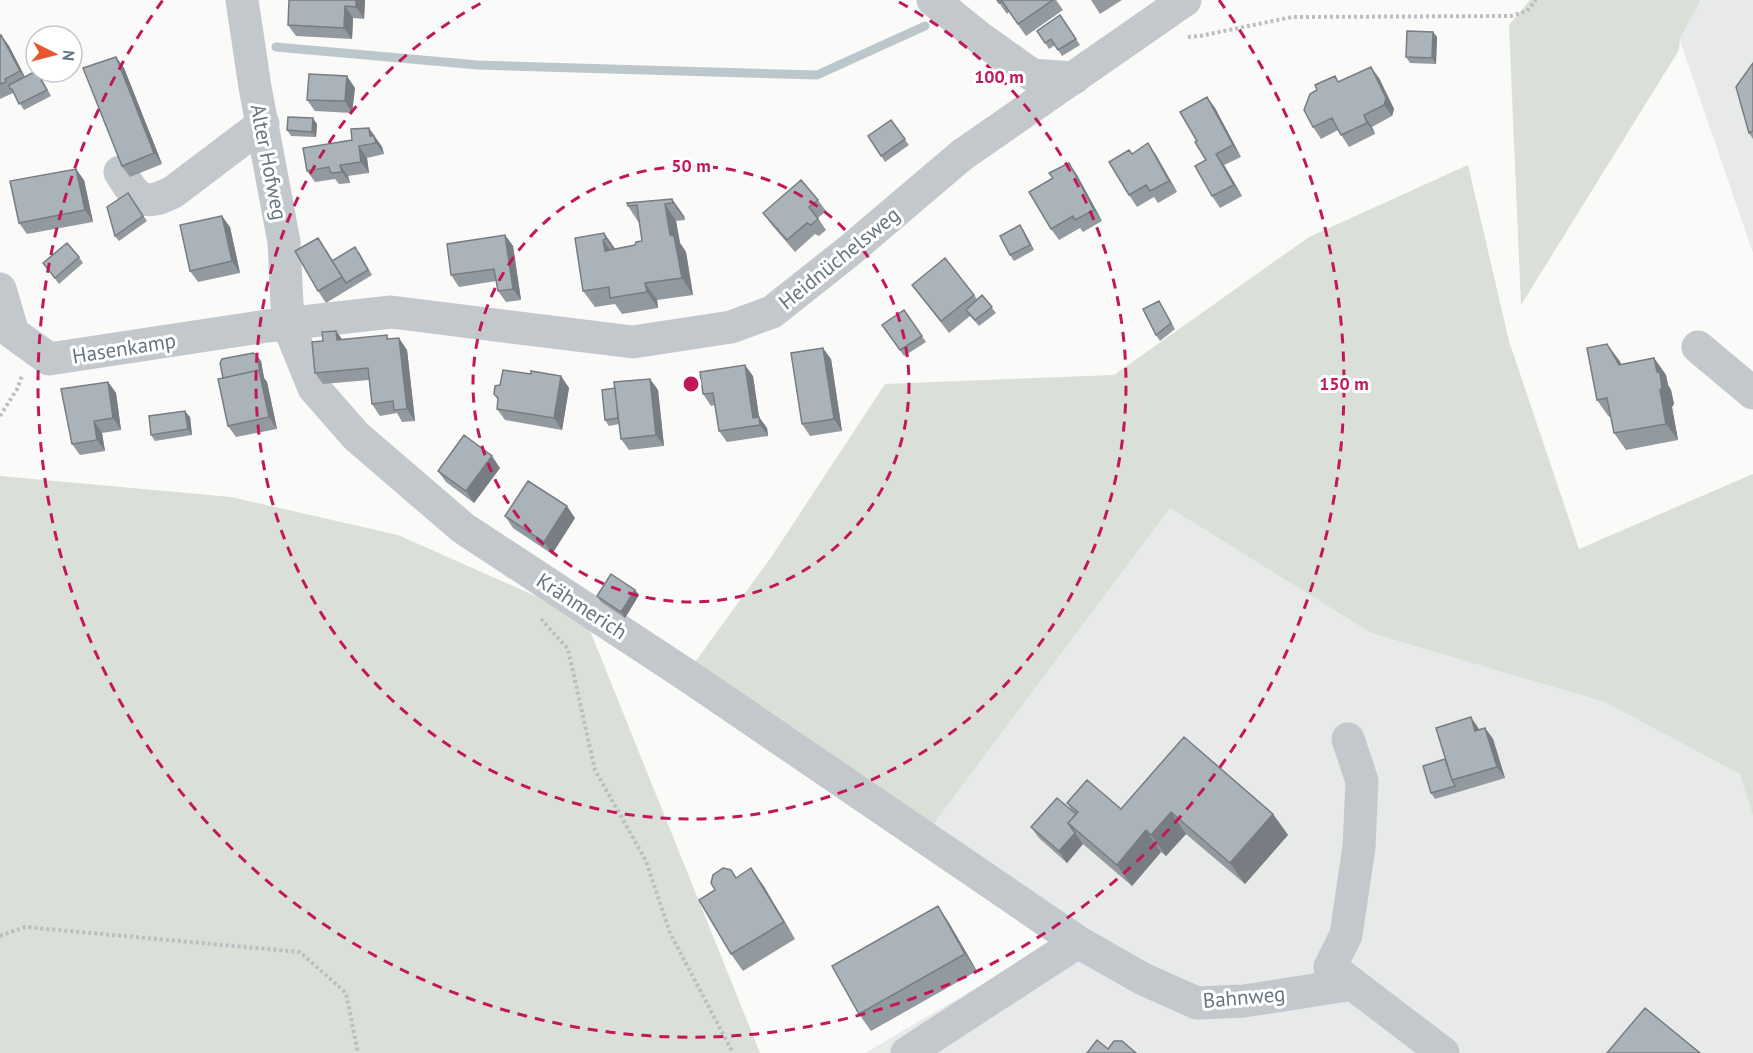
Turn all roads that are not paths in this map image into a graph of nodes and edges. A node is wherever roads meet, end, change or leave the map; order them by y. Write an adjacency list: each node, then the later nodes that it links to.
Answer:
1 (242, 0): 5 (street, Alter Hofweg)
2 (933, 0): 4 (street)
3 (1185, 0): 4 (street, Heidnüchelsweg)
4 (1074, 78): 8 (street, Heidnüchelsweg)
5 (263, 124): 6 (street); 8 (street, Alter Hofweg)
6 (120, 172)
7 (0, 289): 8 (street, Hasenkamp)
8 (288, 324): 12 (street, Krähmerich)
9 (1698, 347): 10 (street)
10 (1753, 393)
11 (1348, 739): 14 (street)
12 (927, 838): 13 (street, Bahnweg)
13 (1078, 942): 14 (street, Bahnweg); 15 (street)
14 (1332, 968): 16 (street)
15 (907, 1053)
16 (1443, 1053)

